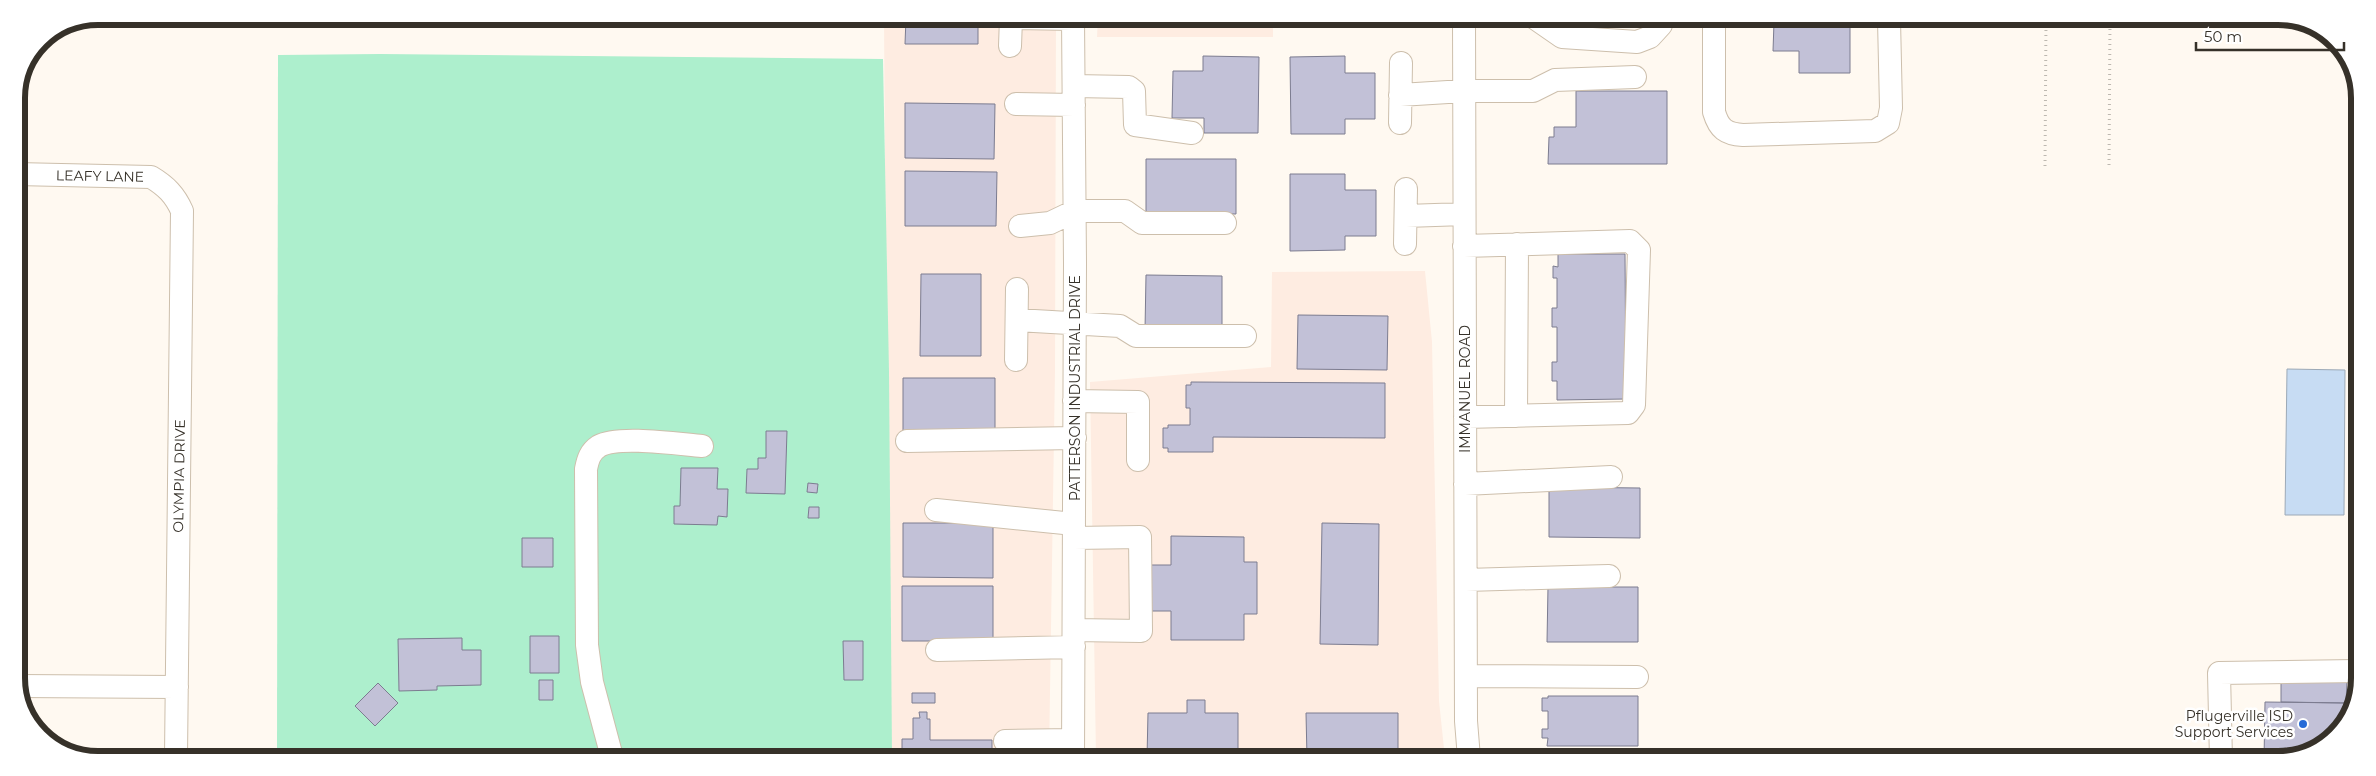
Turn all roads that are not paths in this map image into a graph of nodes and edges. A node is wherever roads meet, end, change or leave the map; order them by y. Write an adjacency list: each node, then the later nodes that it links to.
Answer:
1 (1011, 25): 8 (street)
2 (1073, 25): 13 (street, PATTERSON INDUSTRIAL DRIVE)
3 (1464, 25): 11 (street, IMMANUEL ROAD)
4 (1545, 25): 5 (street)
5 (1661, 25)
6 (1714, 25): 7 (street)
7 (1889, 25)
8 (1010, 46)
9 (1401, 63): 12 (street)
10 (1635, 77): 11 (street)
11 (1464, 91): 12 (street); 21 (street, IMMANUEL ROAD)
12 (1400, 95): 15 (street)
13 (1074, 96): 14 (street); 16 (street); 20 (street, PATTERSON INDUSTRIAL DRIVE)
14 (1016, 104)
15 (1400, 123)
16 (1192, 133)
17 (25, 174): 19 (street, LEAFY LANE)
18 (1406, 189): 22 (street)
19 (176, 198): 52 (street, OLYMPIA DRIVE)
20 (1075, 212): 23 (street); 24 (street); 30 (street, PATTERSON INDUSTRIAL DRIVE)
21 (1464, 214): 22 (street); 27 (street, IMMANUEL ROAD)
22 (1406, 216): 25 (street)
23 (1225, 223)
24 (1020, 226)
25 (1405, 244)
26 (1517, 244): 27 (street); 34 (street); 34 (street)
27 (1464, 246): 35 (street, IMMANUEL ROAD)
28 (1017, 289): 29 (street)
29 (1017, 320): 30 (street); 32 (street)
30 (1075, 322): 31 (street); 33 (street, PATTERSON INDUSTRIAL DRIVE)
31 (1244, 336)
32 (1016, 360)
33 (1074, 401): 36 (street, PATTERSON INDUSTRIAL DRIVE); 39 (street)
34 (1516, 416): 35 (street)
35 (1465, 417): 41 (street, IMMANUEL ROAD)
36 (1075, 438): 37 (street); 43 (street, PATTERSON INDUSTRIAL DRIVE)
37 (907, 441)
38 (702, 446): 56 (street)
39 (1138, 460)
40 (1611, 477): 41 (street)
41 (1466, 484): 45 (street, IMMANUEL ROAD)
42 (936, 510): 43 (street)
43 (1074, 531): 46 (street, PATTERSON INDUSTRIAL DRIVE); 46 (street)
44 (1609, 576): 45 (street)
45 (1466, 580): 49 (street, IMMANUEL ROAD)
46 (1074, 639): 47 (street); 54 (street, PATTERSON INDUSTRIAL DRIVE)
47 (937, 650)
48 (2351, 671): 58 (street)
49 (1467, 676): 50 (street); 57 (street, IMMANUEL ROAD)
50 (1637, 677)
51 (25, 686): 52 (street)
52 (177, 687): 55 (street, OLYMPIA DRIVE)
53 (1005, 741): 54 (street)
54 (1073, 749)
55 (176, 751)
56 (611, 751)
57 (1468, 751)
58 (2221, 751)

